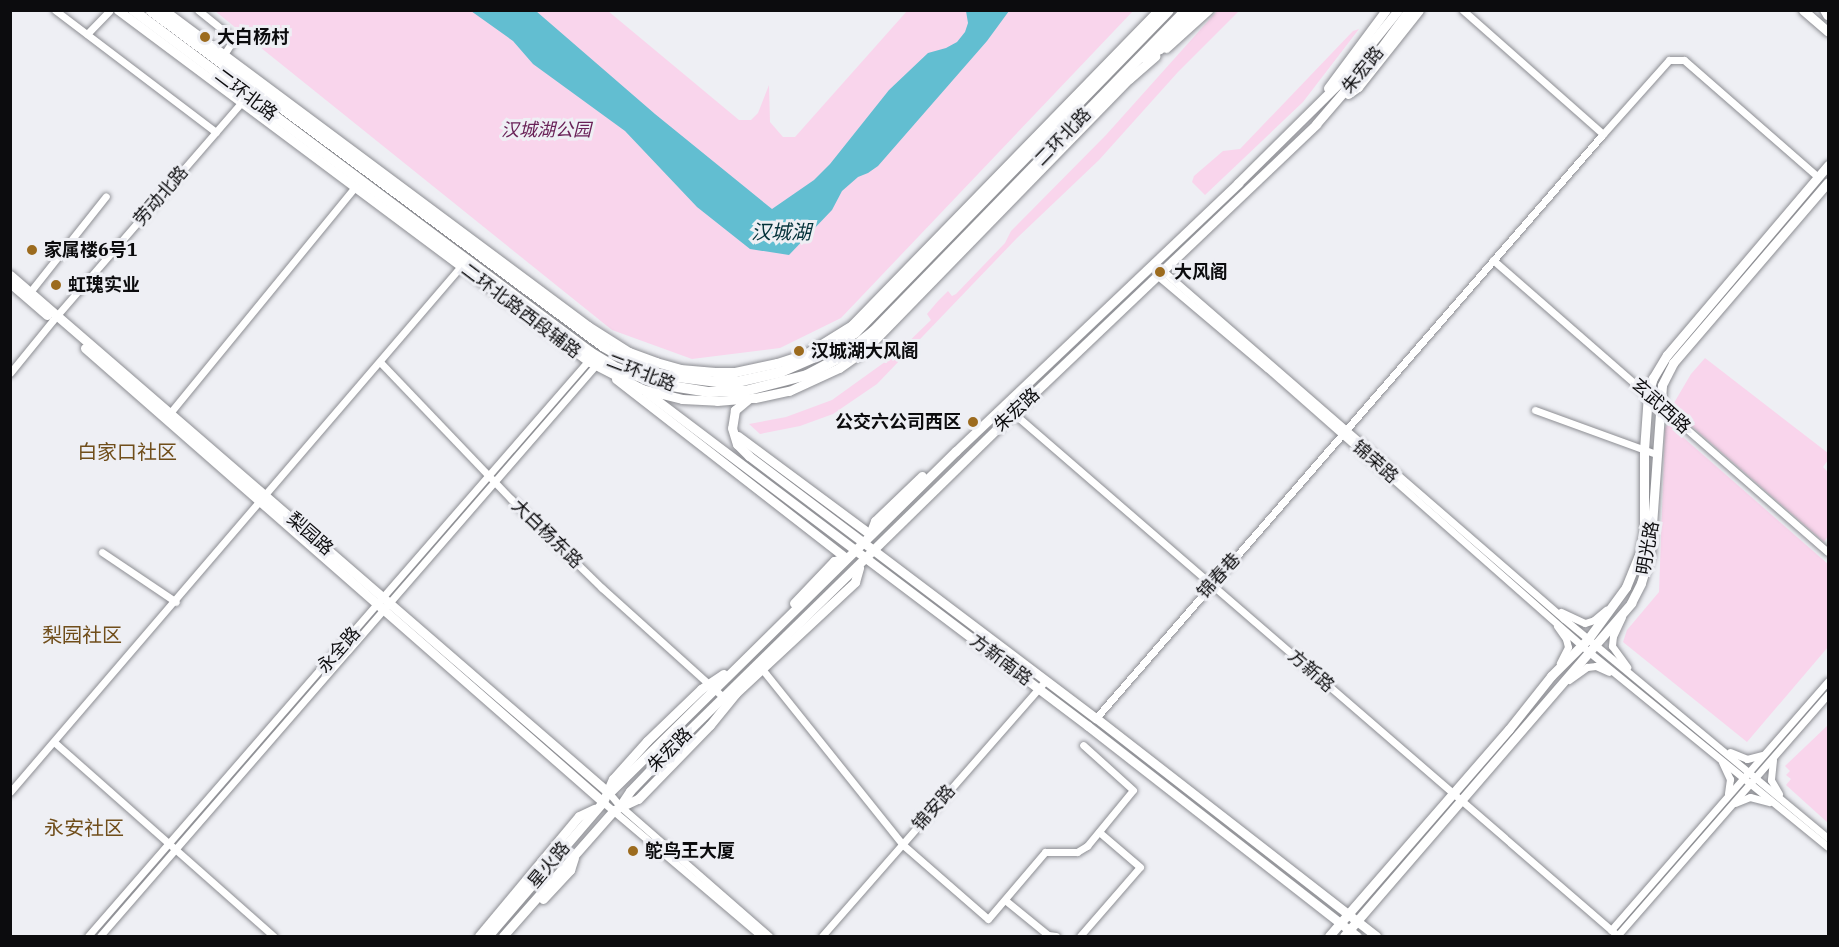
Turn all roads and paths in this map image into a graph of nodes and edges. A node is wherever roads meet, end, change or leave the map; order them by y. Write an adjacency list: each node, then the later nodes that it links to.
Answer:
1 (55, 10): 20 (street)
2 (117, 10): 25 (main road, 二环北路西段辅路)
3 (133, 10): 24 (highway, 二环北路)
4 (150, 10): 8 (highway, 二环北路)
5 (164, 10): 23 (main road, 二环北路西段辅路)
6 (198, 10): 23 (street)
7 (1158, 10): 23 (main road, 二环北路西段辅路)
8 (1169, 10)
9 (1186, 10): 24 (highway, 二环北路)
10 (1197, 10): 22 (highway)
11 (1208, 10): 21 (main road, 二环北路西段辅路)
12 (1386, 10): 27 (main road, 朱宏路)
13 (1398, 10): 27 (main road, 朱宏路)
14 (1409, 10): 26 (main road, 朱宏路)
15 (1419, 10): 26 (main road)
16 (1463, 10): 29 (street)
17 (1803, 10): 19 (main road)
18 (110, 11): 20 (street)
19 (1828, 32)
20 (87, 34): 28 (street)
21 (1180, 37): 22 (main road); 24 (main road, 二环北路西段辅路)
22 (1160, 49): 24 (highway)
23 (223, 56)
24 (1138, 66): 52 (main road, 二环北路西段辅路)
25 (242, 102): 28 (street, 劳动北路); 34 (main road, 二环北路西段辅路)
26 (1336, 102): 39 (main road, 朱宏路)
27 (1317, 103): 54 (main road, 朱宏路)
28 (216, 132): 44 (street, 劳动北路)
29 (1603, 134): 32 (street); 37 (street)
30 (1828, 165): 32 (main road)
31 (1828, 172): 41 (main road, 明光路)
32 (1818, 177): 41 (main road)
33 (1828, 182): 41 (main road, 明光路)
34 (355, 187): 38 (main road, 二环北路西段辅路); 56 (street)
35 (1828, 191): 45 (main road)
36 (106, 196): 43 (street)
37 (1493, 260): 51 (street, 玄武西路); 58 (street)
38 (461, 266): 46 (street); 47 (main road, 二环北路西段辅路)
39 (1160, 273): 57 (main road, 朱宏路); 58 (street, 锦荣路)
40 (10, 275): 43 (main road, 梨园路)
41 (1734, 282): 45 (main road, 明光路); 51 (main road, 明光路)
42 (10, 283): 44 (main road, 梨园路)
43 (30, 292): 44 (main road, 梨园路)
44 (55, 318): 48 (street, 劳动北路); 56 (main road, 梨园路); 62 (main road, 梨园路)
45 (1710, 321): 53 (main road, 明光路)
46 (380, 362): 61 (street, 大白杨东路); 62 (street)
47 (592, 364): 49 (main road, 二环北路西段辅路); 61 (street, 永全路)
48 (10, 373)
49 (609, 373): 50 (main road, 二环北路西段辅路); 68 (main road)
50 (642, 389): 52 (main road, 二环北路西段辅路); 64 (main road, 方新南路)
51 (1648, 394): 53 (street, 玄武西路); 59 (main road, 明光路)
52 (748, 399): 63 (main road, 方新南路)
53 (1659, 404): 60 (main road, 明光路); 67 (street, 玄武西路)
54 (1004, 405): 57 (street, 方新路); 63 (main road, 朱宏路)
55 (1535, 410): 59 (street)
56 (170, 413): 62 (main road, 梨园路)
57 (1012, 414): 65 (main road, 朱宏路); 70 (street, 方新路)
58 (1345, 432): 70 (street, 锦春巷); 74 (street, 锦荣路)
59 (1644, 450): 60 (street); 71 (main road, 明光路)
60 (1656, 454): 75 (main road, 明光路)
61 (492, 479): 73 (street, 永全路); 83 (street, 大白杨东路)
62 (263, 497): 72 (street); 73 (main road, 梨园路)
63 (867, 538): 64 (main road, 朱宏路); 65 (main road, 方新南路)
64 (854, 550): 68 (main road, 朱宏路); 69 (main road, 方新南路)
65 (875, 550): 69 (main road, 朱宏路); 79 (main road, 方新南路)
66 (102, 552): 72 (street)
67 (1828, 552)
68 (846, 558): 83 (main road, 朱宏路)
69 (863, 562): 77 (main road); 85 (main road, 方新南路); 87 (main road, 朱宏路)
70 (1212, 585): 88 (street, 锦春巷); 96 (street, 方新路)
71 (1618, 598): 74 (street); 76 (main road, 明光路)
72 (176, 602): 89 (street)
73 (384, 603): 95 (main road, 梨园路); 100 (main road, 梨园路); 107 (street, 永全路)
74 (1542, 604): 76 (street, 锦荣路); 78 (street)
75 (1625, 612): 76 (main road, 明光路); 82 (street)
76 (1589, 645): 78 (main road, 明光路); 80 (street); 82 (street); 84 (main road, 明光路)
77 (762, 669): 87 (main road); 105 (street)
78 (1551, 676): 96 (main road, 明光路)
79 (1046, 680): 85 (street, 锦安路); 88 (main road, 方新南路)
80 (1624, 680): 84 (street); 91 (street)
81 (1828, 681): 92 (street)
82 (1643, 685): 91 (street)
83 (712, 686): 87 (street, 大白杨东路); 95 (main road, 朱宏路)
84 (1560, 687): 97 (main road, 明光路)
85 (1038, 688): 105 (street, 锦安路); 114 (main road, 方新南路)
86 (1828, 694): 92 (street)
87 (724, 702): 102 (main road, 朱宏路)
88 (1096, 718): 112 (main road, 方新南路)
89 (54, 742): 94 (street); 107 (street)
90 (1083, 745): 103 (street)
91 (1715, 749): 92 (street); 93 (street); 98 (street)
92 (1774, 750): 93 (street); 99 (street)
93 (1750, 777): 98 (street); 99 (street); 101 (street)
94 (10, 792)
95 (609, 793): 100 (main road, 星火路); 102 (street)
96 (1452, 793): 97 (street, 方新路); 112 (main road, 明光路)
97 (1461, 800): 113 (main road, 明光路); 116 (street, 方新路)
98 (1724, 801): 116 (street)
99 (1781, 803): 101 (street); 104 (street); 106 (street)
100 (601, 804): 102 (street); 109 (main road); 110 (main road, 星火路)
101 (1730, 806): 132 (street)
102 (617, 808): 108 (main road, 星火路); 125 (street); 126 (street)
103 (1099, 832): 111 (street); 129 (street)
104 (1828, 838)
105 (902, 844): 111 (street); 127 (street, 锦安路)
106 (1828, 847)
107 (171, 848): 118 (street, 永全路); 119 (street, 永全路); 120 (street)
108 (576, 853): 123 (main road, 星火路); 124 (main road)
109 (538, 867): 110 (main road); 115 (main road)
110 (527, 892): 115 (main road, 星火路)
111 (1005, 900): 128 (street)
112 (1348, 916): 113 (main road, 方新南路); 114 (main road, 明光路)
113 (1357, 922): 117 (main road, 明光路); 131 (main road, 方新南路)
114 (1340, 923): 117 (main road, 方新南路); 130 (main road, 明光路)
115 (493, 925): 121 (main road); 122 (main road, 星火路)
116 (1611, 930): 132 (street, 方新路)
117 (1350, 934)
118 (88, 936)
119 (100, 936)
120 (273, 936)
121 (479, 936)
122 (488, 936)
123 (503, 936)
124 (510, 936)
125 (761, 936)
126 (769, 936)
127 (822, 936)
128 (1056, 936)
129 (1080, 936)
130 (1329, 936)
131 (1376, 936)
132 (1618, 936)

